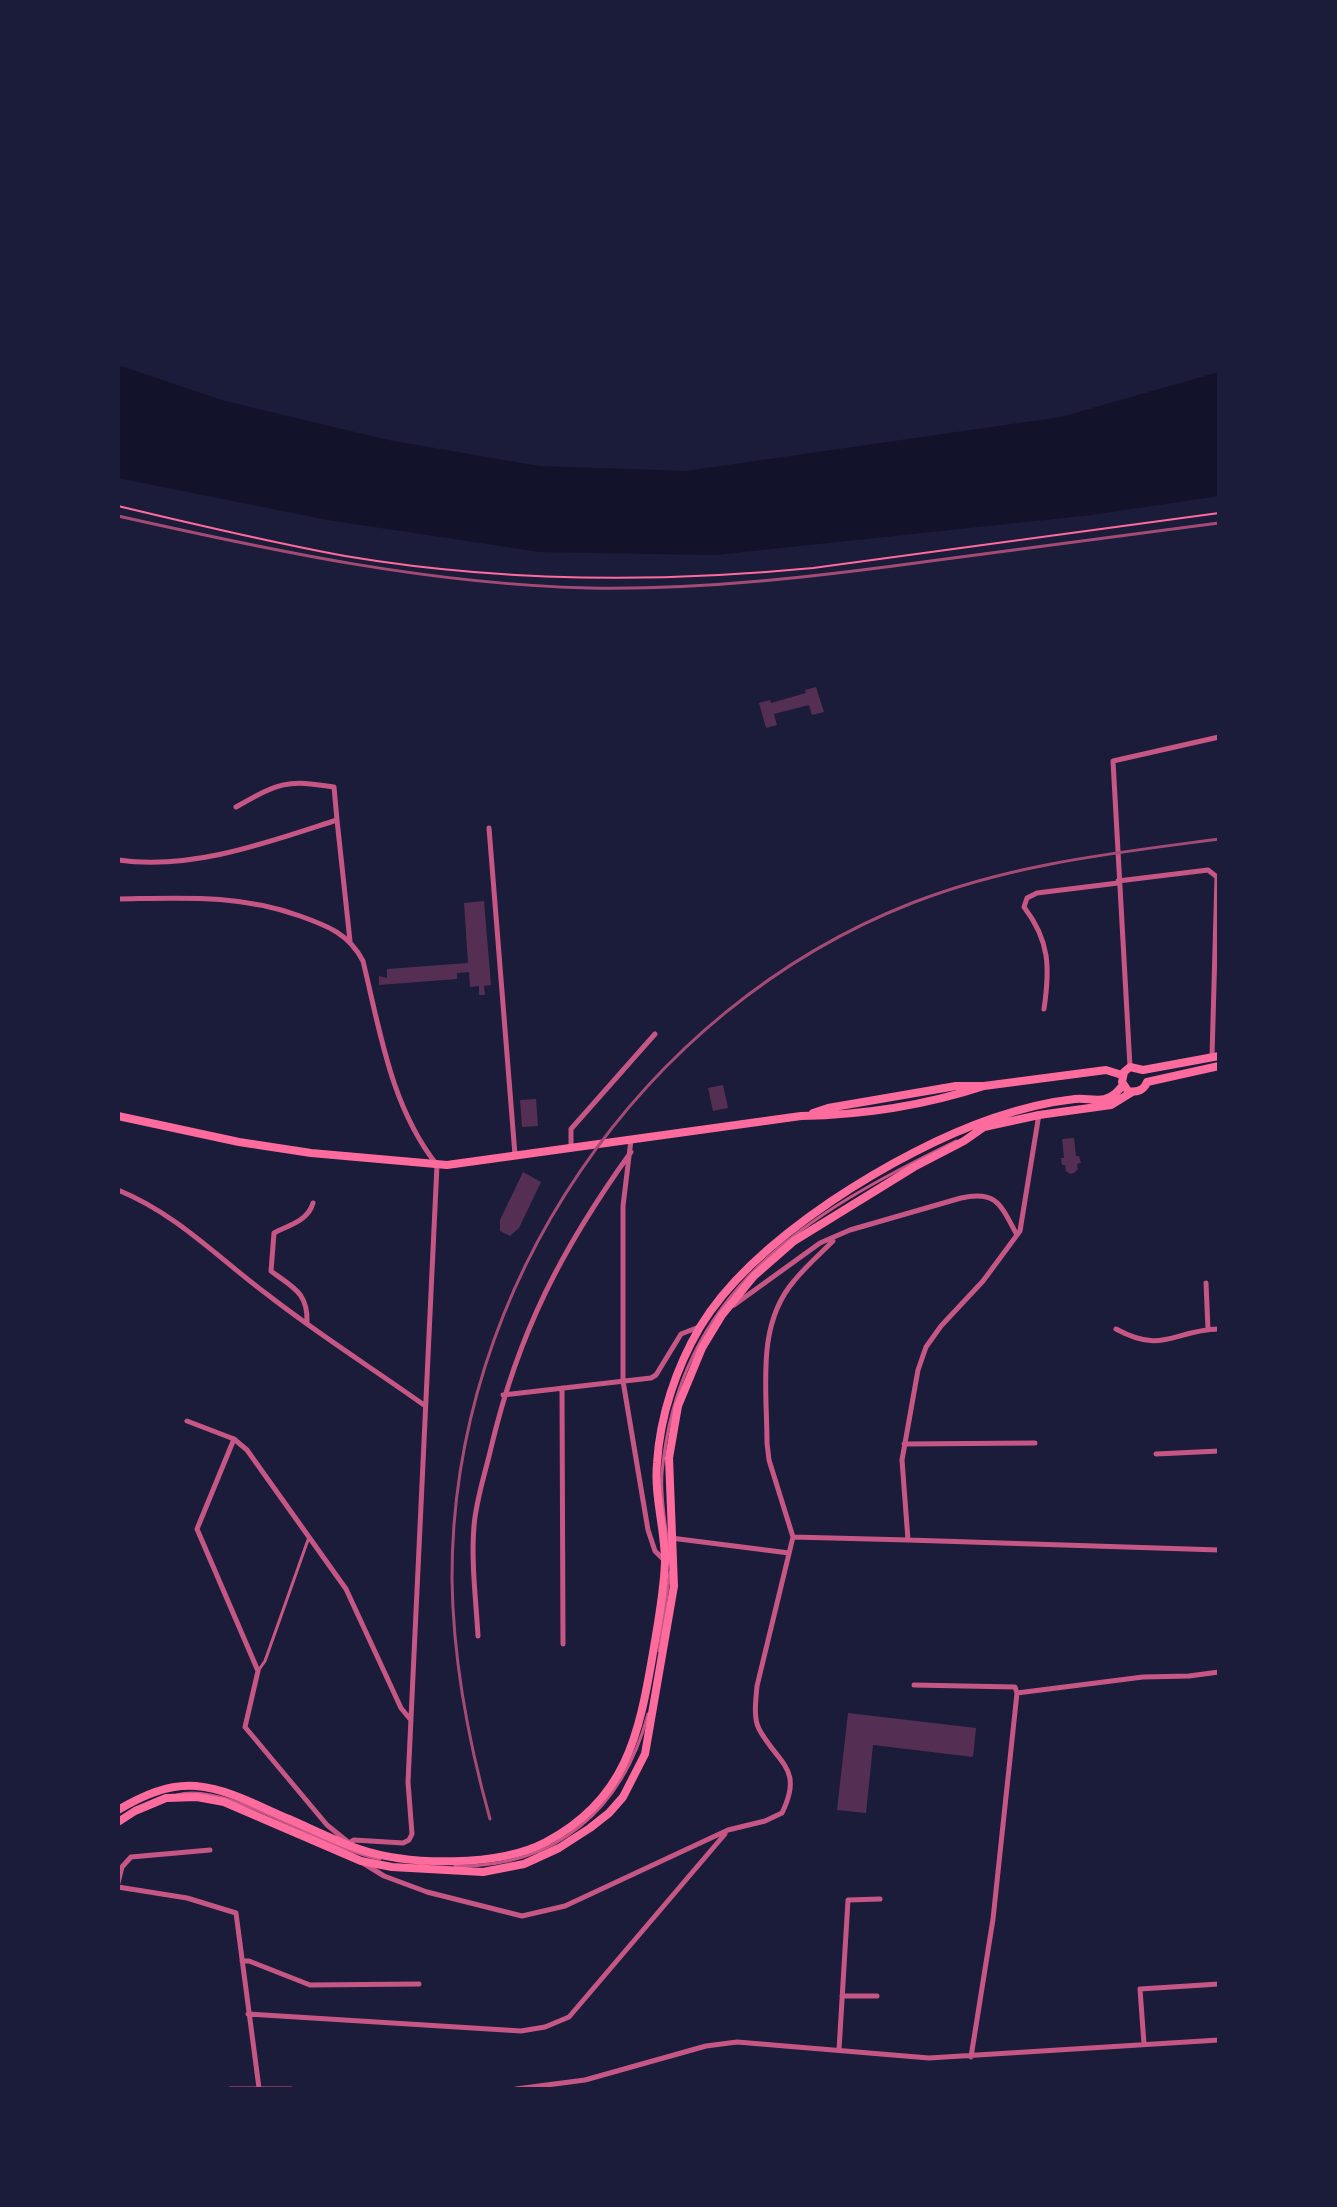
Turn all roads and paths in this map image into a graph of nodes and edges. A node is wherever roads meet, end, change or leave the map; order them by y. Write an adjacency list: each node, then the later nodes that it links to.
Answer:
1 (118, 506): 2 (path)
2 (1219, 513)
3 (1219, 737): 8 (street)
4 (236, 807): 5 (street)
5 (337, 820): 7 (street); 10 (street)
6 (489, 828): 26 (street)
7 (118, 860)
8 (1118, 882): 11 (street); 13 (street); 15 (street)
9 (118, 899): 10 (street)
10 (350, 941): 27 (street)
11 (1044, 1009)
12 (655, 1034): 24 (street)
13 (1216, 1057): 16 (main road)
14 (1219, 1066): 18 (main road)
15 (1130, 1067): 16 (main road); 17 (main road)
16 (1143, 1070): 18 (main road)
17 (1122, 1080): 19 (main road); 20 (main road); 23 (main road)
18 (1147, 1082): 19 (main road)
19 (1132, 1092): 20 (main road)
20 (1038, 1110): 22 (main road); 30 (street); 35 (main road)
21 (118, 1116): 27 (main road)
22 (984, 1127): 33 (main road); 50 (lane)
23 (631, 1140): 24 (main road); 25 (street)
24 (571, 1149): 26 (main road)
25 (631, 1152): 39 (street); 41 (street)
26 (515, 1156): 27 (main road)
27 (437, 1165): 42 (street)
28 (118, 1190): 34 (street)
29 (313, 1203): 34 (street)
30 (1017, 1235): 31 (street); 46 (street)
31 (836, 1237): 33 (street); 51 (street)
32 (1206, 1283): 37 (street)
33 (722, 1315): 50 (main road)
34 (307, 1323): 42 (street)
35 (700, 1327): 39 (street); 50 (main road)
36 (1116, 1329): 37 (street)
37 (1208, 1329): 38 (street)
38 (1219, 1329)
39 (623, 1381): 40 (street); 55 (street)
40 (562, 1388): 41 (street); 57 (street)
41 (503, 1395): 56 (street)
42 (424, 1405): 62 (street)
43 (187, 1421): 44 (street)
44 (234, 1439): 49 (street); 58 (street)
45 (1035, 1443): 46 (street)
46 (904, 1444): 52 (street)
47 (1219, 1451): 48 (street)
48 (1156, 1454)
49 (309, 1537): 58 (lane); 62 (street)
50 (668, 1537): 54 (street); 55 (main road); 66 (lane); 68 (main road)
51 (793, 1537): 52 (street); 54 (street)
52 (908, 1540): 53 (street)
53 (1219, 1550)
54 (789, 1553): 65 (street)
55 (665, 1561): 66 (main road)
56 (478, 1636)
57 (563, 1644)
58 (258, 1671): 66 (street)
59 (1219, 1672): 61 (street)
60 (914, 1685): 61 (street)
61 (1017, 1693): 80 (street)
62 (410, 1719): 66 (street)
63 (118, 1810): 66 (main road)
64 (118, 1822): 66 (main road)
65 (728, 1830): 68 (street); 76 (street)
66 (345, 1848): 68 (main road)
67 (210, 1850): 69 (street)
68 (361, 1861)
69 (118, 1885): 71 (street)
70 (880, 1899): 74 (street)
71 (242, 1961): 72 (street); 76 (street)
72 (419, 1984)
73 (1219, 1984): 78 (street)
74 (842, 1996): 75 (street); 79 (street)
75 (877, 1996)
76 (248, 2014): 81 (street)
77 (1219, 2040): 78 (street)
78 (1144, 2044): 80 (street)
79 (839, 2050): 80 (street); 84 (street)
80 (971, 2057)
81 (259, 2088): 82 (street); 83 (street)
82 (230, 2089)
83 (291, 2089)
84 (516, 2089)

